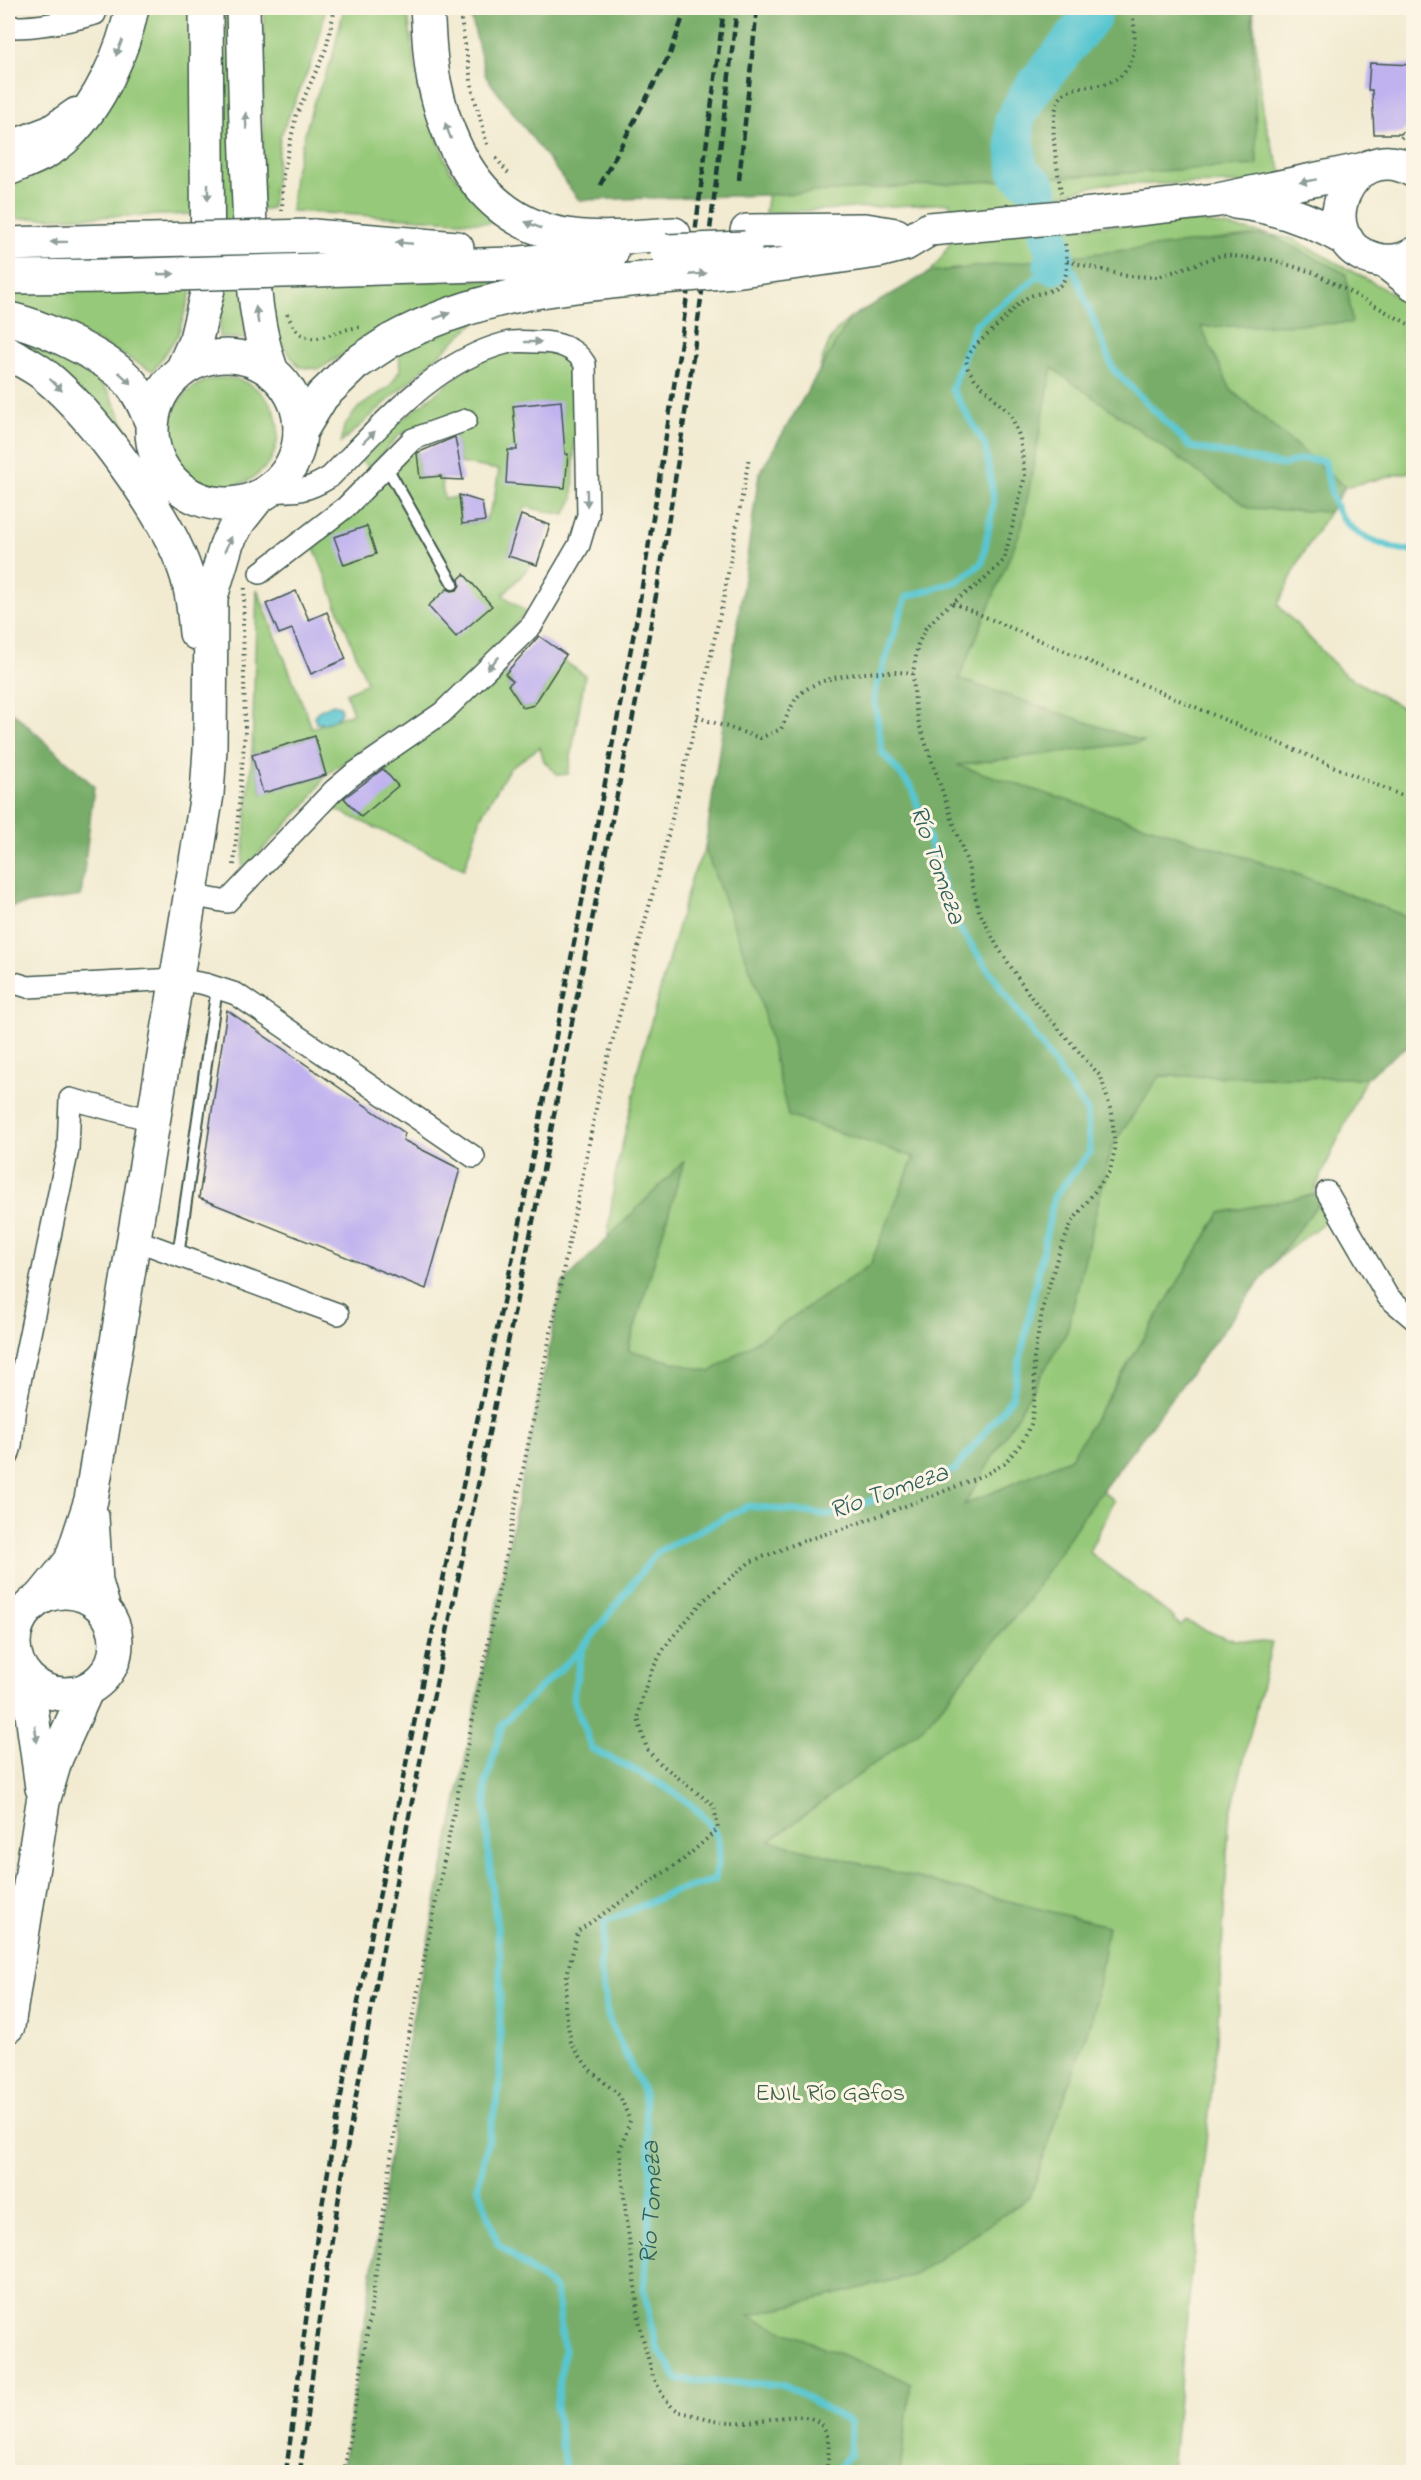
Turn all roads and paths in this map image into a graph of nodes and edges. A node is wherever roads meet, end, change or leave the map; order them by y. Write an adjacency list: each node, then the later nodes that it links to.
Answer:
1 (97, 8): 8 (street)
2 (132, 8): 9 (main road, one-way to 9)
3 (206, 8): 33 (main road, one-way to 33)
4 (243, 8): 34 (main road, one-way to 4)
5 (427, 8): 23 (main road, one-way to 5)
6 (459, 8): 11 (path)
7 (1131, 8): 18 (path)
8 (8, 27)
9 (102, 87): 10 (street); 14 (main road)
10 (8, 147)
11 (488, 149)
12 (495, 157): 16 (path)
13 (1409, 164): 15 (main road)
14 (8, 169)
15 (1365, 169): 17 (main road, one-way to 17); 20 (main road)
16 (515, 182)
17 (1218, 200): 18 (main road); 20 (main road)
18 (1070, 216): 19 (main road, bridge); 26 (path)
19 (930, 229): 22 (main road); 22 (main road)
20 (1347, 240): 27 (main road)
21 (8, 244): 25 (main road, one-way to 21, bridge)
22 (742, 250): 23 (main road, bridge); 23 (main road)
23 (668, 254): 25 (main road); 37 (main road, one-way to 23, bridge)
24 (1413, 254): 27 (main road)
25 (609, 255): 28 (main road, one-way to 25, bridge)
26 (1067, 261): 31 (path); 47 (path)
27 (1382, 261): 29 (street)
28 (8, 276)
29 (1413, 286)
30 (8, 319): 36 (main road, one-way to 36)
31 (1413, 327)
32 (8, 353): 50 (main road, one-way to 50)
33 (183, 369): 34 (main road); 36 (main road)
34 (272, 372): 37 (main road)
35 (465, 420): 40 (street)
36 (152, 421): 41 (main road)
37 (300, 432): 43 (main road)
38 (749, 458): 49 (path)
39 (342, 465): 42 (street); 43 (street); 52 (street, one-way to 52)
40 (386, 466): 42 (street); 45 (lane)
41 (165, 472): 43 (main road); 46 (main road)
42 (366, 487): 44 (street)
43 (263, 494): 46 (main road, one-way to 43)
44 (260, 573)
45 (453, 584)
46 (212, 597): 50 (main road)
47 (952, 603): 48 (path); 51 (path)
48 (913, 673): 49 (path); 72 (path)
49 (697, 717): 71 (path)
50 (210, 749): 52 (main road)
51 (1413, 801)
52 (190, 895): 53 (main road)
53 (176, 979): 54 (street); 55 (street); 56 (main road)
54 (8, 981)
55 (217, 988): 57 (street); 60 (lane)
56 (152, 1120): 59 (main road); 63 (street)
57 (474, 1157)
58 (1327, 1192): 62 (street)
59 (133, 1239): 60 (street); 64 (main road)
60 (178, 1256): 61 (street)
61 (338, 1314)
62 (1413, 1319)
63 (8, 1456)
64 (91, 1500): 65 (main road); 66 (main road)
65 (41, 1598): 66 (main road); 67 (main road)
66 (104, 1610): 68 (main road)
67 (27, 1677): 68 (main road); 69 (main road, one-way to 69)
68 (87, 1689): 69 (main road)
69 (43, 1802): 70 (main road)
70 (8, 2026)
71 (344, 2472)
72 (826, 2472)

